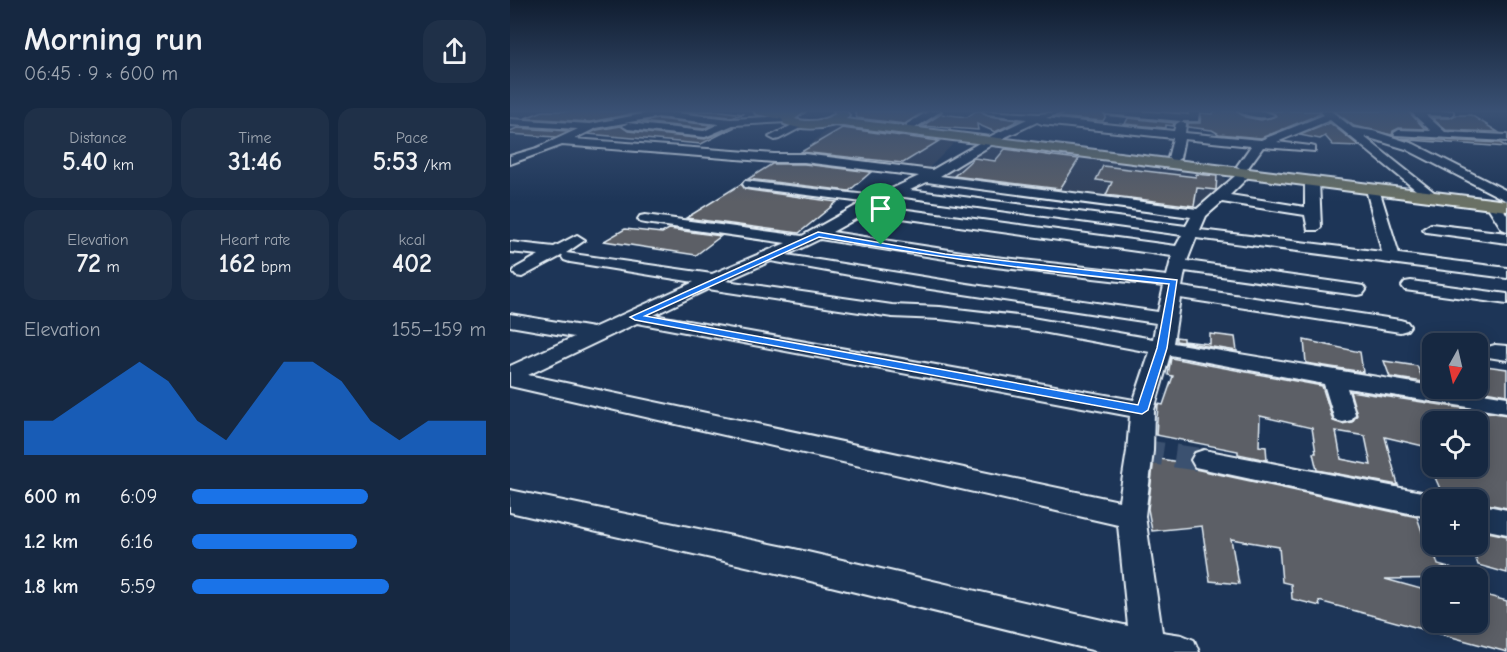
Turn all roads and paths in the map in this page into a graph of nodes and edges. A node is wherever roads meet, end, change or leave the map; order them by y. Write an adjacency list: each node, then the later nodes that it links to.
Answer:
1 (557, 141): 17 (street)
2 (563, 141): 22 (street)
3 (979, 141): 20 (street)
4 (980, 141): 20 (street)
5 (1013, 141): 21 (main road)
6 (1017, 141): 18 (main road)
7 (1178, 141): 18 (street)
8 (1239, 141): 13 (street)
9 (1269, 141): 13 (street)
10 (1364, 141): 29 (street)
11 (1396, 141): 15 (street)
12 (1424, 141): 15 (street)
13 (1263, 144): 14 (street); 21 (street)
14 (1311, 148)
15 (1413, 148): 25 (street)
16 (510, 152): 17 (street)
17 (531, 152): 19 (street)
18 (1174, 158): 21 (main road)
19 (510, 159)
20 (952, 164): 22 (street)
21 (1245, 169): 23 (main road); 29 (main road); 30 (street)
22 (930, 176): 28 (street); 42 (street)
23 (1311, 181): 27 (main road); 33 (street)
24 (750, 184): 32 (street)
25 (1486, 185): 26 (street); 31 (street)
26 (1507, 187)
27 (1373, 189): 29 (main road); 45 (street)
28 (895, 192): 32 (street); 42 (street)
29 (1427, 192): 31 (main road)
30 (1219, 197): 33 (street); 42 (street)
31 (1503, 201): 35 (street)
32 (871, 204): 38 (street); 42 (street)
33 (1312, 212): 36 (street)
34 (645, 219): 38 (street)
35 (1507, 226)
36 (1313, 227)
37 (1431, 229): 39 (street)
38 (811, 238): 42 (street); 44 (street)
39 (1507, 238)
40 (577, 240): 43 (street)
41 (510, 247): 43 (street)
42 (1183, 253): 45 (street); 50 (street); 53 (street); 55 (street)
43 (563, 255): 46 (street); 48 (street)
44 (768, 256): 48 (street); 53 (street)
45 (1392, 258): 47 (street)
46 (522, 272)
47 (1507, 273)
48 (710, 281): 52 (street); 57 (street)
49 (1411, 286): 51 (street)
50 (1357, 290)
51 (1507, 299)
52 (635, 317): 56 (street); 61 (street)
53 (1166, 318): 57 (street)
54 (510, 320): 56 (street)
55 (1400, 326)
56 (593, 334): 58 (street)
57 (1162, 348): 59 (street); 61 (street)
58 (510, 377): 66 (street)
59 (1333, 378): 60 (street); 62 (street)
60 (1507, 405)
61 (1142, 410): 66 (street)
62 (1343, 414)
63 (1204, 460): 65 (street)
64 (510, 501): 69 (street)
65 (1422, 505)
66 (1131, 516): 69 (street)
67 (1488, 518): 68 (street)
68 (1507, 522)
69 (1147, 649): 70 (street)
70 (1182, 652)

